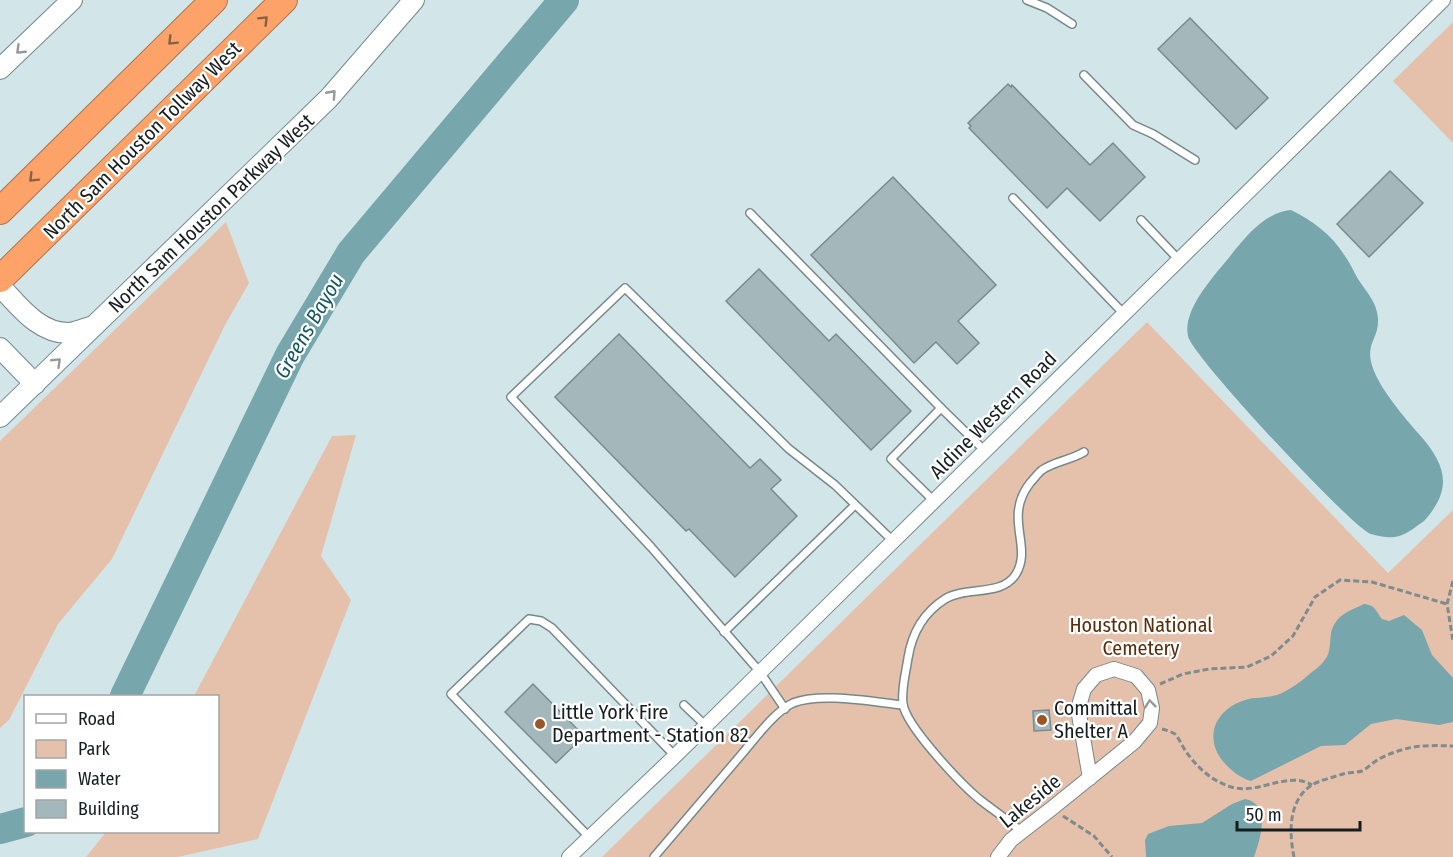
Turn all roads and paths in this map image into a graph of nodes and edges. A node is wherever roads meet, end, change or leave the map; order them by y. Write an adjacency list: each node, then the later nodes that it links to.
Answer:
1 (72, 0): 8 (main road, one-way to 8)
2 (214, 0): 12 (highway, one-way to 12)
3 (284, 0): 16 (highway, North Sam Houston Tollway West, one-way to 3)
4 (414, 0): 19 (main road, North Sam Houston Parkway West, one-way to 4)
5 (1027, 0): 7 (lane)
6 (1443, 0): 15 (street, Aldine Western Road)
7 (1072, 24)
8 (0, 69)
9 (1084, 75): 10 (lane)
10 (1195, 160)
11 (1013, 198): 18 (lane)
12 (0, 211)
13 (750, 213): 23 (lane)
14 (1141, 219): 15 (lane)
15 (1179, 260): 18 (street, Aldine Western Road)
16 (0, 279)
17 (0, 286): 19 (main road)
18 (1124, 314): 24 (street, Aldine Western Road)
19 (95, 325): 21 (main road, North Sam Houston Parkway West, one-way to 19)
20 (0, 348): 21 (main road)
21 (35, 384): 22 (main road, North Sam Houston Parkway West)
22 (4, 406)
23 (941, 408): 24 (lane); 26 (lane)
24 (985, 451): 26 (street, Aldine Western Road)
25 (1084, 452): 36 (lane)
26 (934, 501): 28 (street, Aldine Western Road)
27 (855, 505): 28 (lane); 31 (lane); 31 (lane)
28 (893, 541): 33 (street, Aldine Western Road)
29 (1453, 581): 30 (path)
30 (1447, 604): 32 (path); 34 (path)
31 (724, 632): 33 (lane)
32 (1453, 642)
33 (760, 672): 37 (lane); 39 (street, Aldine Western Road)
34 (1148, 690): 38 (street, one-way to 34); 42 (street, Lakeside)
35 (684, 705): 39 (lane)
36 (903, 705): 37 (lane); 45 (lane)
37 (785, 709): 48 (lane)
38 (1150, 723): 42 (street, Lakeside); 43 (path)
39 (705, 726): 41 (street, Aldine Western Road)
40 (1453, 746): 43 (path)
41 (675, 756): 46 (street, Aldine Western Road); 46 (lane)
42 (1090, 778): 44 (street, Lakeside)
43 (1312, 785): 51 (path)
44 (1051, 809): 45 (street, Lakeside); 50 (path)
45 (1022, 832): 49 (street, Lakeside)
46 (590, 838): 47 (street, Aldine Western Road)
47 (569, 857)
48 (654, 857)
49 (998, 857)
50 (1112, 857)
51 (1294, 857)

